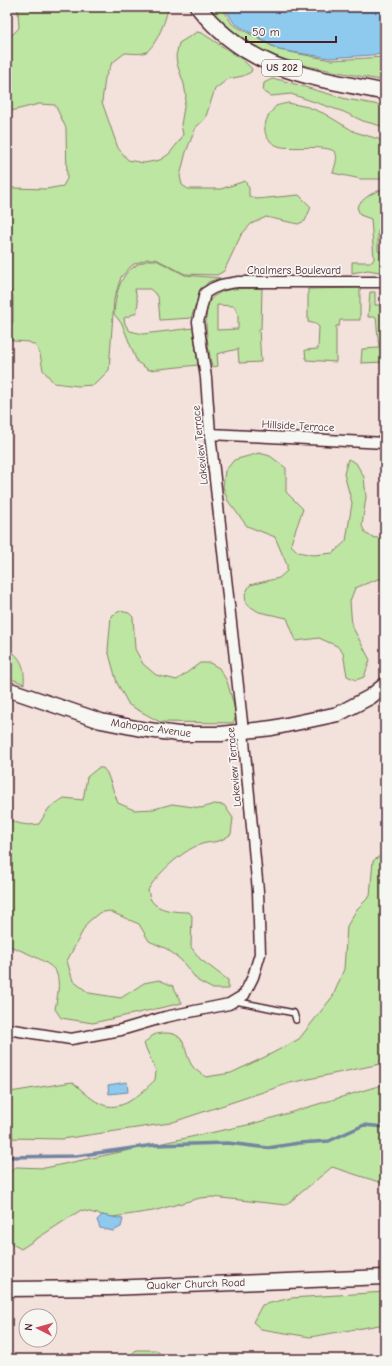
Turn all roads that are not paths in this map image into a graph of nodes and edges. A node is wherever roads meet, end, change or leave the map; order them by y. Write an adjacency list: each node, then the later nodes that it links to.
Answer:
1 (198, 7): 2 (main road, US 202)
2 (385, 92)
3 (385, 282): 4 (street, Chalmers Boulevard)
4 (205, 293): 5 (street, Lakeview Terrace)
5 (210, 434): 6 (street, Hillside Terrace); 9 (street, Lakeview Terrace)
6 (385, 443)
7 (385, 685): 9 (street, Mahopac Avenue)
8 (7, 688): 9 (street, Mahopac Avenue)
9 (243, 731): 10 (street, Lakeview Terrace)
10 (234, 1000): 11 (lane); 12 (street, Lakeview Terrace)
11 (296, 1020)
12 (7, 1029)
13 (385, 1277): 14 (street, Quaker Church Road)
14 (7, 1289)

